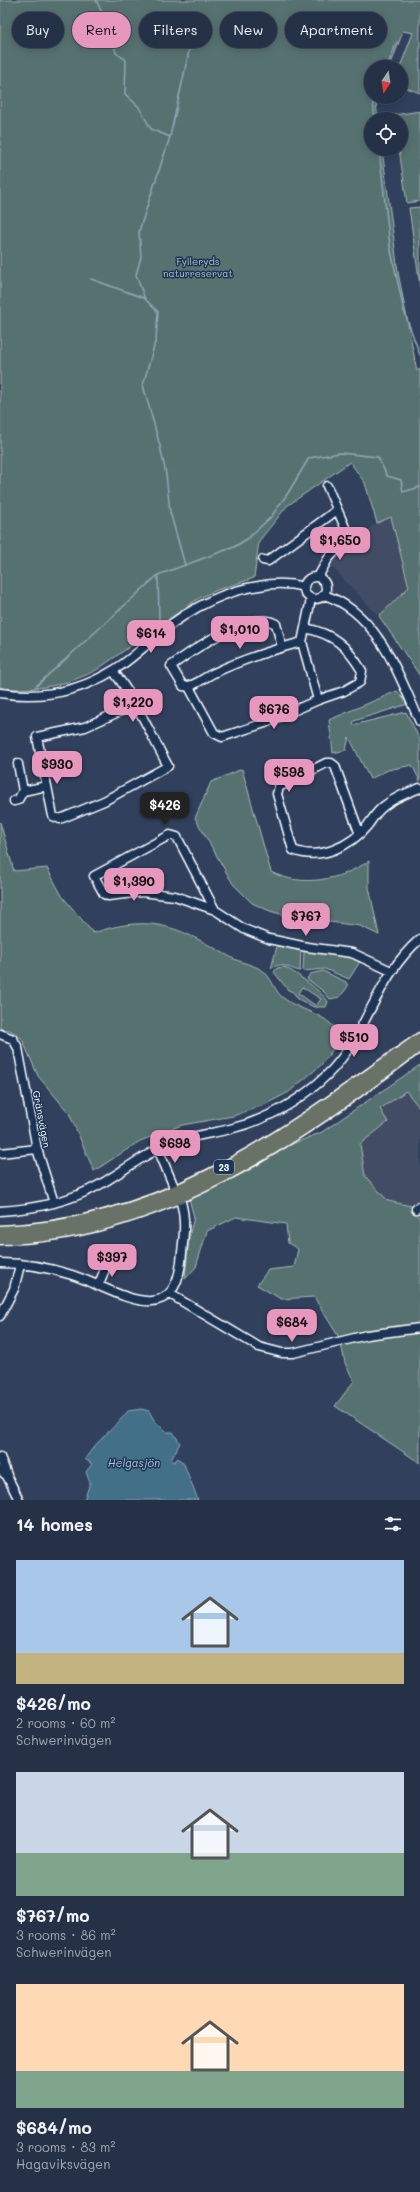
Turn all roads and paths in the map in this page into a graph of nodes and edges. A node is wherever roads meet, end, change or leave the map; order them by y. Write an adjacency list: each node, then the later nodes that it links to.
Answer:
1 (327, 486): 2 (street)
2 (337, 510): 3 (street); 4 (street)
3 (263, 560)
4 (318, 577): 5 (street); 6 (street)
5 (304, 587): 7 (street); 11 (street)
6 (324, 595): 7 (street); 16 (street)
7 (311, 598): 8 (street)
8 (305, 628): 9 (street); 14 (street)
9 (302, 642): 10 (street); 14 (street)
10 (282, 647): 12 (street); 12 (street)
11 (113, 671): 13 (street); 15 (street)
12 (189, 687): 14 (street)
13 (0, 693)
14 (318, 700)
15 (134, 705): 18 (street); 18 (street)
16 (420, 722)
17 (18, 764): 20 (street)
18 (47, 786): 20 (street)
19 (420, 788): 22 (street)
20 (23, 791): 21 (street)
21 (14, 801)
22 (359, 832): 22 (street)
23 (215, 910): 23 (street); 25 (street)
24 (420, 939): 25 (street)
25 (390, 971): 32 (street)
26 (0, 1034): 31 (street, Gränsvägen)
27 (420, 1038): 38 (main road, 23)
28 (420, 1046): 30 (main road, 23)
29 (420, 1054): 30 (main road)
30 (363, 1088): 39 (main road, 23)
31 (37, 1149): 33 (street); 36 (street, Gränsvägen)
32 (158, 1149): 34 (street); 36 (street)
33 (0, 1153)
34 (174, 1187)
35 (181, 1202): 44 (street)
36 (54, 1203): 37 (street)
37 (0, 1211)
38 (0, 1231)
39 (0, 1239)
40 (108, 1262): 43 (street)
41 (0, 1263): 42 (street)
42 (20, 1265): 43 (street); 45 (street)
43 (98, 1286): 44 (street)
44 (170, 1294): 46 (street)
45 (0, 1316)
46 (420, 1328)
47 (0, 1457): 49 (street)
48 (0, 1470): 49 (street)
49 (7, 1476): 50 (street)
50 (19, 1500)

